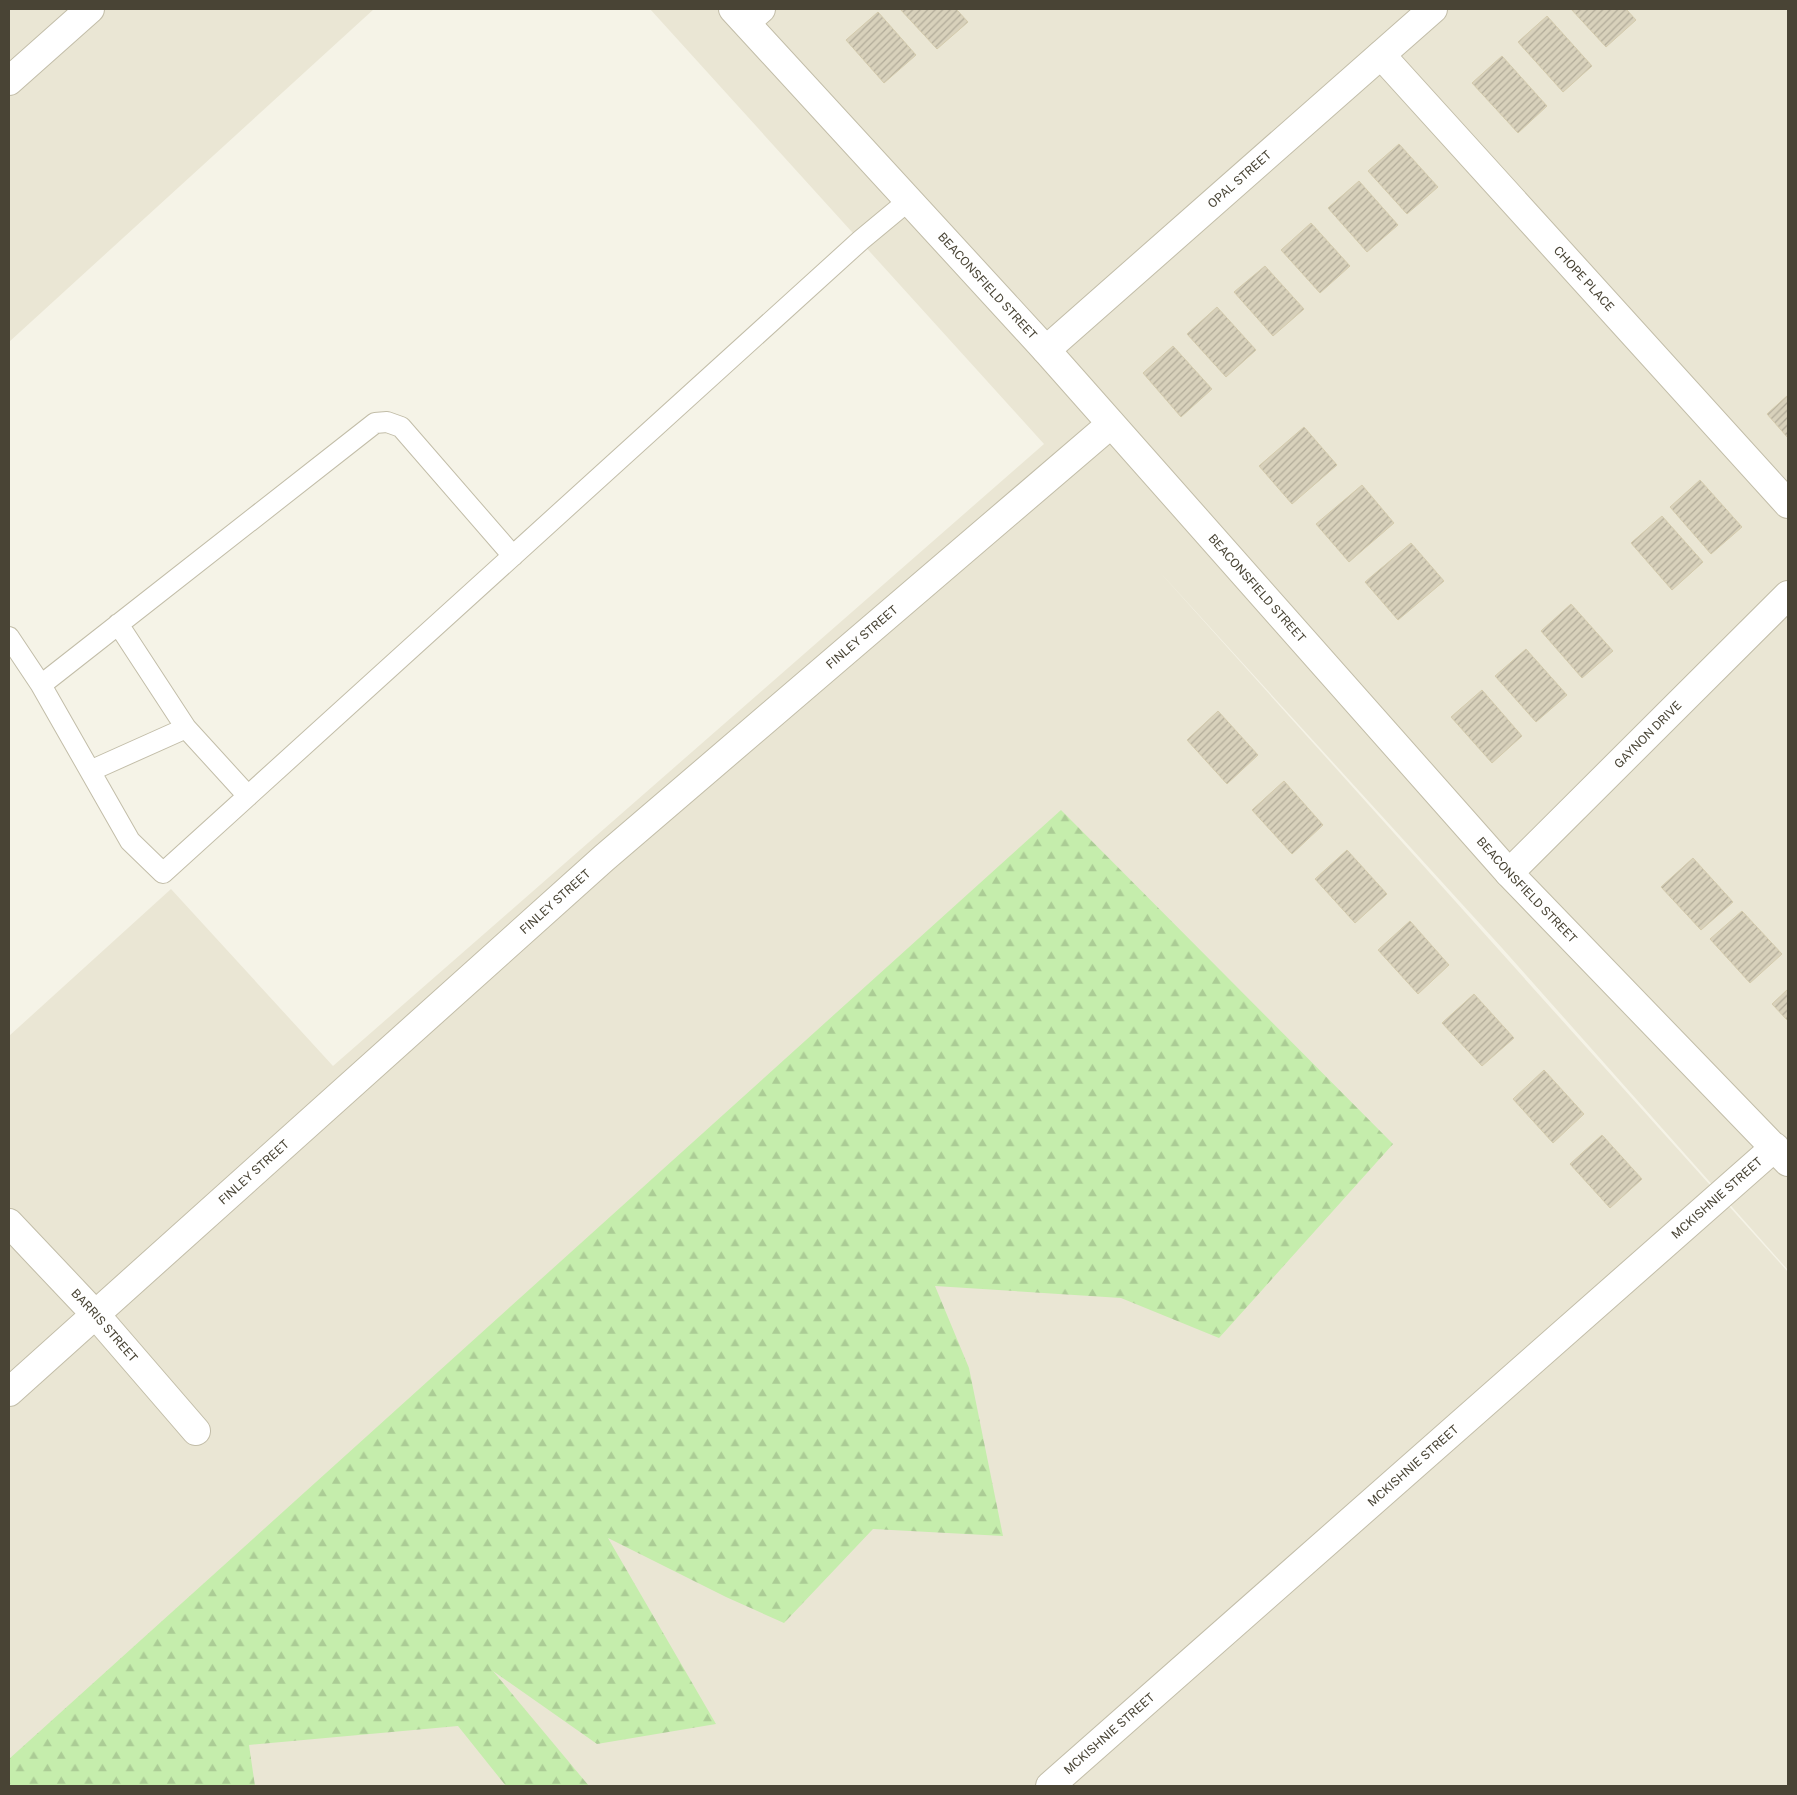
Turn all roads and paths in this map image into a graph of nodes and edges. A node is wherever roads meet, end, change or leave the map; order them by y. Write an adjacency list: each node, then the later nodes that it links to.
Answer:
1 (90, 9): 5 (street)
2 (1433, 9): 4 (street, OPAL STREET)
3 (746, 13): 6 (street, BEACONSFIELD STREET)
4 (1381, 55): 7 (street, OPAL STREET); 9 (street, CHOPE PLACE)
5 (9, 81)
6 (908, 201): 7 (street, BEACONSFIELD STREET); 10 (lane)
7 (1046, 350): 8 (street, BEACONSFIELD STREET)
8 (1111, 424): 18 (street, BEACONSFIELD STREET); 21 (street, FINLEY STREET)
9 (1788, 504)
10 (513, 556): 12 (lane); 17 (lane)
11 (1788, 595): 18 (street, GAYNON DRIVE)
12 (118, 624): 14 (lane); 15 (lane)
13 (9, 637): 14 (lane)
14 (41, 684): 16 (lane)
15 (186, 728): 16 (lane); 17 (lane)
16 (90, 771): 17 (lane)
17 (248, 796)
18 (1509, 873): 19 (street, BEACONSFIELD STREET)
19 (1782, 1154): 24 (street, MCKISHNIE STREET)
20 (9, 1223): 21 (street, BARRIS STREET)
21 (95, 1314): 22 (street, FINLEY STREET); 23 (street, BARRIS STREET)
22 (9, 1392)
23 (196, 1431)
24 (1050, 1786)

